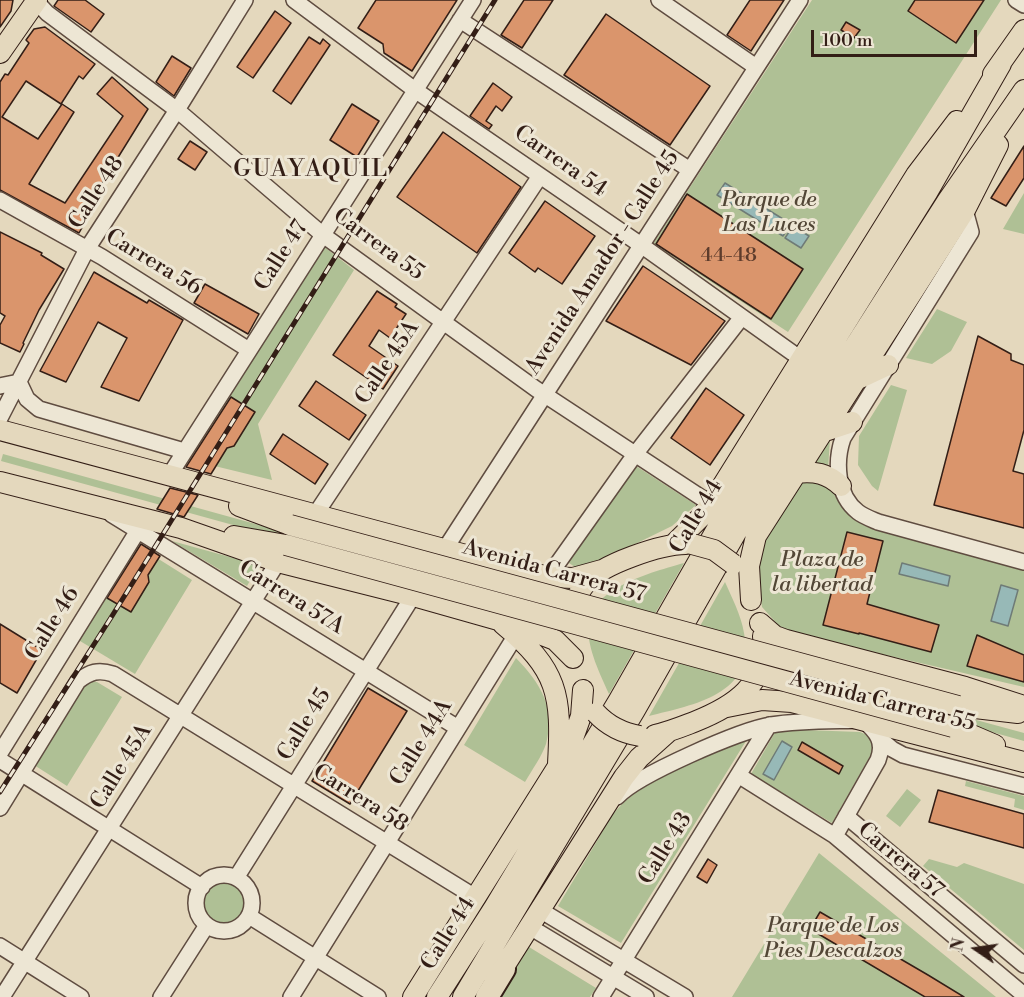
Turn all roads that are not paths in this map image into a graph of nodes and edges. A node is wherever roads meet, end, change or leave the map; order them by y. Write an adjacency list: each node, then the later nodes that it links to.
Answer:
1 (36, 0): 11 (main road); 16 (street, Carrera 55)
2 (244, 0): 16 (street, Calle 48)
3 (294, 0): 14 (street, Carrera 54)
4 (473, 0): 9 (street, Calle 47)
5 (659, 0): 13 (street)
6 (800, 0): 13 (street, Avenida Amador - Calle 45)
7 (1016, 0): 8 (street)
8 (1024, 5)
9 (460, 20): 14 (street, Calle 47); 17 (street)
10 (1024, 30): 12 (main road, Calle 44)
11 (0, 53)
12 (1001, 64): 27 (main road, Calle 44); 110 (main road, Calle 44)
13 (756, 67): 17 (street, Avenida Amador - Calle 45)
14 (415, 90): 18 (street, Carrera 54); 21 (street, Calle 47)
15 (1024, 92): 20 (main road, Calle 44); 111 (main road, Calle 44)
16 (177, 110): 21 (street, Carrera 55); 23 (street, Calle 48)
17 (690, 170): 22 (street, Avenida Amador - Calle 45)
18 (540, 176): 22 (street, Carrera 54); 25 (street, Calle 45A)
19 (0, 200): 23 (street, Carrera 56)
20 (965, 210): 28 (street); 29 (main road, Calle 44)
21 (323, 235): 25 (street, Carrera 55); 26 (street, Calle 47)
22 (641, 245): 24 (street, Carrera 54); 32 (street, Avenida Amador - Calle 45)
23 (87, 249): 26 (street, Carrera 56); 30 (street, Calle 48)
24 (742, 317): 27 (street, Carrera 54); 38 (street)
25 (443, 320): 32 (street, Carrera 55); 45 (street, Calle 45A)
26 (249, 350): 37 (street, Calle 47)
27 (801, 359): 44 (main road, Calle 44)
28 (888, 365): 29 (main road); 34 (street)
29 (856, 380): 36 (main road, Calle 44)
30 (18, 382): 31 (street); 33 (street, Calle 48); 37 (street)
31 (0, 386)
32 (546, 393): 38 (street, Carrera 55); 49 (street, Avenida Amador - Calle 45)
33 (0, 418)
34 (852, 422): 36 (main road); 43 (street)
35 (0, 430): 39 (main road, Avenida Carrera 57)
36 (822, 432): 40 (main road, Calle 44)
37 (184, 451): 41 (street, Calle 47)
38 (636, 453): 44 (street, Carrera 55); 52 (street)
39 (142, 469): 41 (main road, Avenida Carrera 57); 47 (main road, Avenida Carrera 57)
40 (796, 473): 43 (main road); 54 (main road, Calle 44)
41 (169, 476): 45 (main road, Avenida Carrera 57)
42 (0, 482): 46 (main road, Avenida Carrera 57)
43 (842, 486): 50 (street)
44 (711, 504): 48 (main road, Calle 44)
45 (315, 515): 49 (main road, Avenida Carrera 57)
46 (141, 525): 47 (main road, Avenida Carrera 57); 55 (street, Carrera 57A); 73 (street, Calle 46)
47 (285, 544): 53 (main road, Avenida Carrera 57); 55 (street, Calle 45A); 62 (main road, Avenida Carrera 57, bridge); 69 (main road, Avenida Carrera 57, bridge)
48 (683, 544): 51 (main road); 54 (main road, bridge)
49 (445, 549): 52 (main road, Avenida Carrera 57)
50 (1024, 562)
51 (602, 570): 52 (main road, Avenida Carrera 57); 59 (main road)
52 (548, 577)
53 (413, 596): 56 (main road, Avenida Carrera 57); 60 (street, Calle 45)
54 (751, 600): 57 (main road)
55 (253, 602): 60 (street, Carrera 57A); 66 (street, Calle 45A)
56 (498, 621): 58 (main road); 59 (main road, Avenida Carrera 57)
57 (760, 623): 63 (main road, Avenida Carrera 55); 64 (main road)
58 (516, 635): 70 (street, Calle 44A); 79 (main road)
59 (573, 658): 61 (main road)
60 (366, 671): 70 (street, Carrera 57A); 82 (street, Calle 45)
61 (583, 690): 71 (main road, bridge); 79 (main road, Calle 44)
62 (958, 706): 65 (main road, Avenida Carrera 55)
63 (1024, 706)
64 (727, 707): 67 (main road, Avenida Carrera 55); 71 (main road)
65 (1024, 714)
66 (181, 716): 80 (street, Carrera 58); 82 (street, Carrera 58); 87 (street, Calle 45A)
67 (863, 720): 68 (street); 72 (street); 78 (main road, Avenida Carrera 55)
68 (769, 725): 81 (street, Calle 43); 86 (street)
69 (953, 727): 75 (main road, Avenida Carrera 55)
70 (458, 728): 89 (street, Calle 44A)
71 (668, 733): 86 (main road)
72 (879, 738): 74 (street); 77 (street)
73 (0, 753)
74 (903, 755): 77 (street); 83 (street)
75 (1024, 758)
76 (0, 760): 80 (street)
77 (878, 760): 85 (street)
78 (1024, 762)
79 (557, 767): 92 (main road, Calle 44)
80 (21, 773): 84 (street); 87 (street)
81 (738, 775): 88 (street, Carrera 57); 98 (street, Calle 43)
82 (294, 785): 89 (street, Carrera 58); 90 (street, Calle 45)
83 (1024, 786)
84 (0, 808)
85 (846, 816): 88 (street); 100 (street, Carrera 57)
86 (599, 817): 94 (main road)
87 (110, 828): 91 (street); 99 (street, Calle 45A)
88 (835, 836): 103 (street, Carrera 57)
89 (387, 843): 92 (street, Carrera 58); 97 (street, Calle 44A)
90 (236, 878): 91 (street); 93 (street)
91 (202, 886): 95 (street)
92 (476, 897): 109 (main road, Calle 44)
93 (249, 916): 95 (street); 97 (street)
94 (535, 919): 98 (street); 101 (main road); 102 (street)
95 (207, 925): 106 (street)
96 (0, 946): 99 (street)
97 (315, 958): 107 (street, Calle 44A); 108 (street)
98 (624, 960): 102 (street, Calle 43); 116 (street)
99 (25, 962): 104 (street, Calle 45A); 105 (street)
100 (1024, 966)
101 (504, 969): 112 (main road); 113 (highway)
102 (614, 977): 114 (street, Calle 43); 115 (street)
103 (1024, 995)
104 (2, 997)
105 (81, 997)
106 (161, 997)
107 (291, 997)
108 (378, 997)
109 (413, 997)
110 (437, 997)
111 (463, 997)
112 (482, 997)
113 (487, 997)
114 (601, 997)
115 (646, 997)
116 (685, 997)

